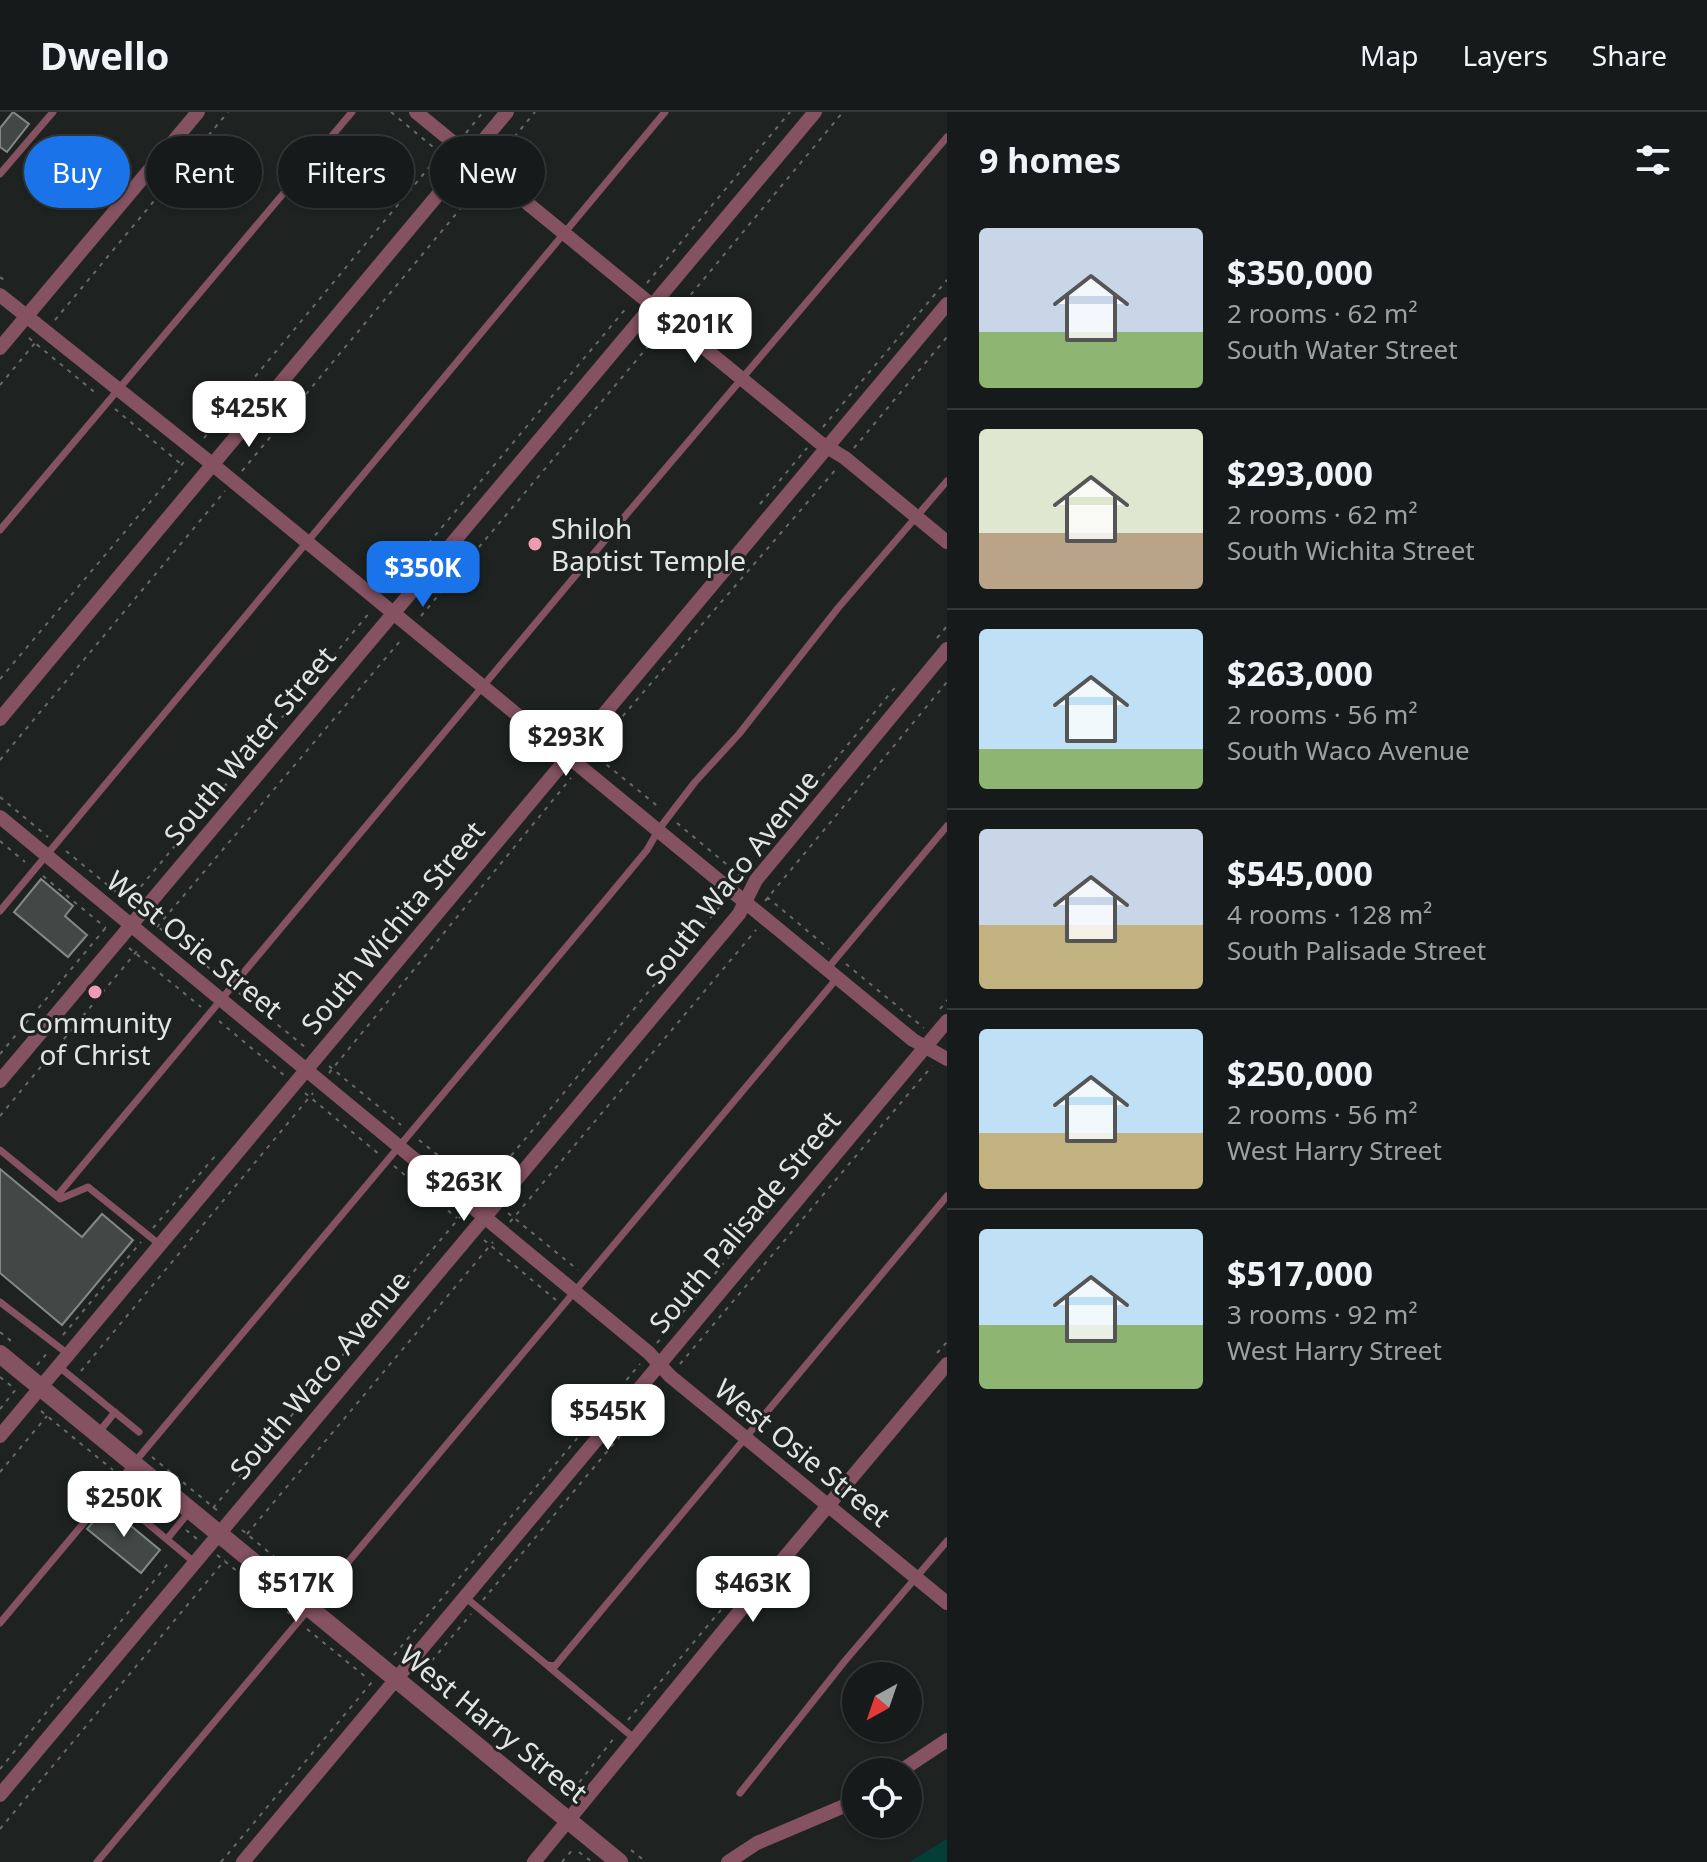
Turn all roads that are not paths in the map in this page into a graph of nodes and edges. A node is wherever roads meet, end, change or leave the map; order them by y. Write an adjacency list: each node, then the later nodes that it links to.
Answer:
1 (53, 112): 11 (lane)
2 (198, 112): 18 (street)
3 (352, 112): 21 (lane)
4 (416, 112): 8 (street)
5 (507, 112): 9 (street)
6 (665, 112): 14 (lane)
7 (815, 112): 17 (street, South Water Street)
8 (445, 136)
9 (487, 136)
10 (947, 137): 20 (lane)
11 (0, 174)
12 (430, 204): 23 (street)
13 (536, 208): 14 (street)
14 (563, 233): 17 (street); 27 (lane)
15 (0, 295): 18 (street)
16 (947, 304): 22 (street, South Wichita Street)
17 (653, 306): 20 (street); 29 (street, South Water Street)
18 (22, 322): 19 (street); 21 (street)
19 (0, 348)
20 (742, 378): 22 (street); 31 (lane)
21 (118, 390): 23 (street); 26 (lane)
22 (827, 447): 25 (street); 33 (street, South Wichita Street)
23 (212, 464): 27 (street); 32 (street)
24 (947, 481): 25 (lane)
25 (917, 517): 28 (street); 36 (lane)
26 (0, 530)
27 (306, 541): 29 (street); 37 (lane)
28 (947, 542)
29 (395, 614): 31 (street); 40 (street, South Water Street)
30 (942, 644): 38 (street, South Waco Avenue)
31 (482, 686): 33 (street); 42 (lane)
32 (0, 719)
33 (569, 756): 36 (street); 46 (street, South Wichita Street)
34 (0, 817): 37 (street, West Osie Street)
35 (947, 826): 41 (lane)
36 (659, 829): 38 (street); 48 (lane)
37 (52, 849): 39 (lane); 40 (street, West Osie Street)
38 (745, 900): 41 (street); 52 (street, South Waco Avenue)
39 (0, 911)
40 (136, 919): 42 (street, West Osie Street); 47 (street, South Water Street)
41 (833, 972): 44 (street); 54 (lane)
42 (222, 999): 46 (street, West Osie Street); 50 (lane)
43 (947, 1021): 44 (street, South Palisade Street)
44 (925, 1046): 45 (street); 57 (street, South Palisade Street)
45 (945, 1057)
46 (307, 1069): 48 (street, West Osie Street); 53 (street, South Wichita Street)
47 (0, 1081)
48 (400, 1146): 52 (street, West Osie Street); 66 (lane)
49 (0, 1150): 50 (lane)
50 (57, 1196): 53 (lane)
51 (947, 1196): 65 (lane)
52 (486, 1217): 54 (street, West Osie Street); 69 (street, South Waco Avenue)
53 (159, 1244): 58 (street, South Wichita Street)
54 (580, 1285): 57 (street, West Osie Street); 76 (lane)
55 (0, 1302): 58 (lane)
56 (0, 1354): 60 (street, West Harry Street)
57 (654, 1358): 65 (street, West Osie Street); 74 (street, South Palisade Street)
58 (63, 1360): 60 (street, South Wichita Street); 61 (lane)
59 (947, 1364): 67 (street)
60 (40, 1387): 63 (street, West Harry Street); 64 (street, South Wichita Street)
61 (115, 1412): 62 (lane); 63 (lane)
62 (139, 1432)
63 (97, 1434): 66 (street, West Harry Street)
64 (0, 1436)
65 (745, 1438): 67 (street, West Osie Street); 78 (lane)
66 (140, 1469): 68 (street, West Harry Street); 70 (lane); 77 (lane)
67 (828, 1506): 73 (street, West Osie Street); 80 (street)
68 (197, 1515): 69 (street, West Harry Street); 70 (lane)
69 (218, 1533): 72 (street, South Waco Avenue); 76 (street, West Harry Street)
70 (167, 1539): 72 (lane)
71 (947, 1541): 73 (lane)
72 (194, 1562): 84 (street, South Waco Avenue)
73 (916, 1578): 75 (street, West Osie Street); 83 (lane)
74 (463, 1596): 78 (lane); 79 (street, South Palisade Street)
75 (947, 1603)
76 (310, 1608): 79 (street, West Harry Street); 87 (lane)
77 (0, 1623)
78 (547, 1665): 80 (lane)
79 (390, 1673): 86 (street, West Harry Street); 88 (street, South Palisade Street)
80 (635, 1739): 86 (street)
81 (947, 1740): 82 (street)
82 (920, 1758)
83 (740, 1793)
84 (0, 1795)
85 (842, 1807): 91 (street)
86 (569, 1820): 89 (street); 90 (street, West Harry Street)
87 (97, 1862)
88 (243, 1862)
89 (534, 1862)
90 (619, 1862)
91 (728, 1862)

